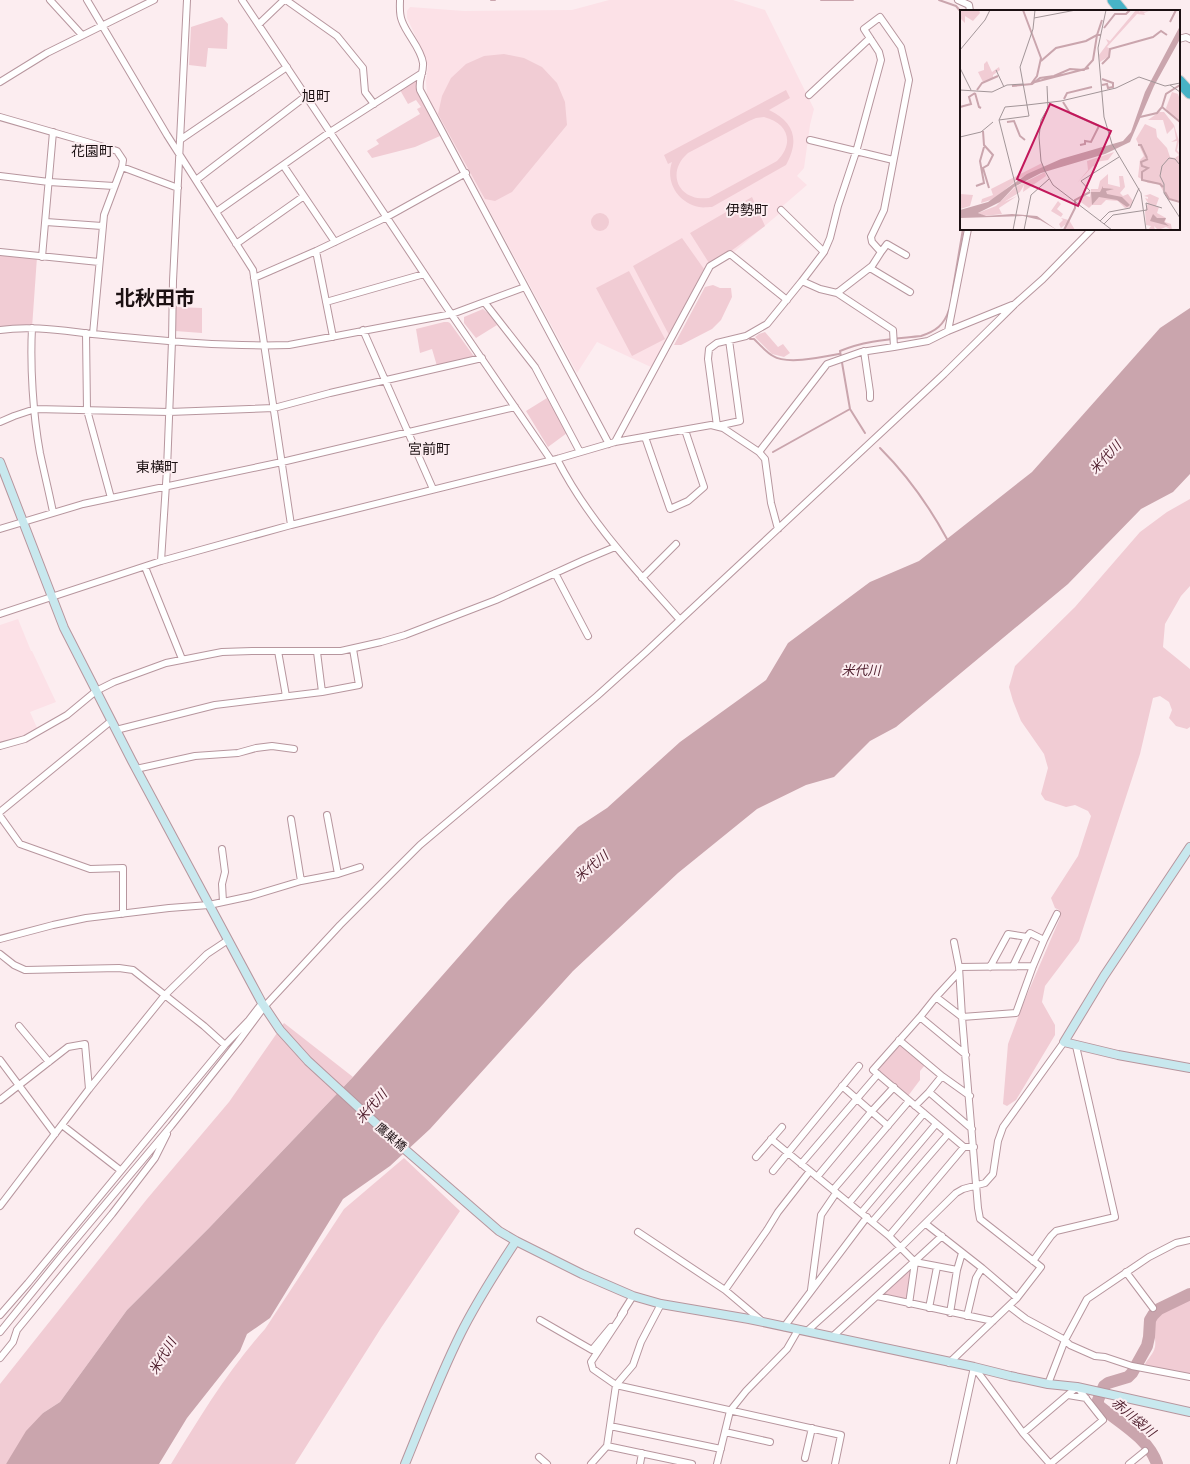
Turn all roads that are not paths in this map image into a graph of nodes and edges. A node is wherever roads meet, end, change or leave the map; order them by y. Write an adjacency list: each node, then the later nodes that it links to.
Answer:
1 (50, 0): 14 (street)
2 (87, 0): 12 (street)
3 (152, 0): 12 (street)
4 (187, 0): 29 (street)
5 (242, 0): 13 (street)
6 (285, 0): 13 (street); 25 (street)
7 (400, 0): 19 (street)
8 (958, 0): 10 (street)
9 (1113, 0): 11 (highway)
10 (970, 10)
11 (1121, 10)
12 (102, 24): 14 (street); 32 (street)
13 (259, 24): 18 (street)
14 (82, 35): 20 (street)
15 (870, 38): 23 (street); 31 (street); 33 (street)
16 (1180, 39): 17 (street)
17 (1190, 39)
18 (288, 68): 24 (street); 29 (street)
19 (422, 73): 25 (street); 36 (street)
20 (0, 82)
21 (1180, 82): 22 (highway)
22 (1190, 93)
23 (809, 95)
24 (306, 96): 28 (street); 38 (street)
25 (374, 104): 28 (street)
26 (0, 118): 27 (street)
27 (53, 132): 35 (street); 39 (street)
28 (330, 132): 34 (street); 45 (street)
29 (180, 140): 32 (street)
30 (810, 140): 31 (street)
31 (856, 152): 33 (street); 54 (street)
32 (180, 154): 38 (street); 41 (street)
33 (893, 160): 55 (street)
34 (283, 165): 42 (street); 44 (street)
35 (122, 167): 40 (street); 41 (street)
36 (466, 173): 45 (street); 63 (street)
37 (0, 176): 39 (street)
38 (196, 180): 44 (street)
39 (49, 182): 40 (street); 46 (street)
40 (114, 186): 47 (street)
41 (178, 188): 79 (street)
42 (304, 196): 50 (street); 51 (street)
43 (781, 210): 54 (street)
44 (216, 212): 51 (street)
45 (388, 217): 50 (street); 60 (street)
46 (46, 222): 47 (street); 57 (street)
47 (102, 226): 58 (street)
48 (968, 230): 74 (street)
49 (1091, 230): 69 (street)
50 (335, 242): 52 (street)
51 (236, 244): 61 (street)
52 (316, 251): 61 (street); 67 (street)
53 (0, 252): 57 (street)
54 (824, 252): 62 (street)
55 (880, 252): 56 (street); 59 (street)
56 (906, 255)
57 (42, 257): 58 (street)
58 (100, 262): 76 (street)
59 (870, 268): 64 (street); 65 (street)
60 (424, 274): 67 (street); 70 (street)
61 (254, 278): 81 (street)
62 (802, 281): 65 (street); 66 (street)
63 (525, 287): 68 (street); 96 (street)
64 (910, 292)
65 (837, 293): 80 (street)
66 (787, 300): 78 (street); 96 (street)
67 (326, 302): 77 (street)
68 (485, 303): 70 (street); 97 (street)
69 (1016, 303): 74 (street); 109 (street)
70 (452, 314): 73 (street); 83 (street)
71 (32, 328): 72 (street); 75 (street); 88 (street)
72 (0, 330)
73 (363, 330): 77 (street); 84 (street)
74 (948, 331): 80 (street)
75 (86, 333): 76 (street); 89 (street)
76 (93, 334): 79 (street)
77 (333, 337): 81 (street)
78 (729, 340): 92 (street); 92 (street)
79 (172, 341): 81 (street); 90 (street)
80 (894, 345): 82 (street)
81 (263, 346): 87 (street)
82 (864, 351): 85 (street); 98 (street)
83 (482, 358): 84 (street); 86 (street)
84 (386, 381): 87 (street); 94 (street)
85 (870, 398)
86 (515, 407): 94 (street); 99 (street)
87 (274, 408): 90 (street); 101 (street)
88 (35, 409): 89 (street); 91 (street); 105 (street)
89 (87, 410): 90 (street); 104 (street)
90 (169, 412): 102 (street)
91 (0, 422)
92 (716, 426): 93 (street); 98 (street)
93 (685, 430): 95 (street); 95 (street)
94 (408, 432): 101 (street); 103 (street)
95 (645, 437): 96 (street)
96 (612, 443): 97 (street)
97 (580, 452): 99 (street)
98 (760, 452): 109 (street)
99 (554, 460): 103 (street); 111 (street)
100 (0, 462): 106 (street, 鷹巣橋)
101 (282, 462): 102 (street); 107 (street)
102 (165, 487): 104 (street); 112 (street)
103 (433, 489): 107 (street)
104 (110, 498): 105 (street)
105 (53, 512): 106 (street)
106 (23, 522): 108 (street); 116 (street, 鷹巣橋)
107 (291, 525): 112 (street)
108 (0, 529)
109 (778, 529): 118 (street)
110 (676, 544): 115 (street)
111 (615, 547): 114 (street); 115 (street)
112 (161, 561): 113 (street)
113 (145, 567): 116 (street); 123 (street)
114 (555, 573): 119 (street); 120 (street)
115 (642, 578): 118 (street)
116 (52, 598): 117 (street); 124 (street, 鷹巣橋)
117 (0, 614)
118 (680, 620): 157 (street)
119 (588, 636)
120 (353, 649): 122 (street); 125 (street)
121 (278, 651): 122 (street); 123 (street); 126 (street)
122 (317, 652): 125 (street)
123 (182, 660): 124 (street)
124 (96, 691): 127 (street, 鷹巣橋); 129 (street)
125 (322, 692): 126 (street)
126 (286, 696): 128 (street)
127 (111, 721): 128 (street, 鷹巣橋); 132 (street)
128 (116, 730): 131 (street, 鷹巣橋)
129 (0, 746)
130 (294, 749): 131 (street)
131 (136, 769): 142 (street, 鷹巣橋)
132 (0, 812)
133 (327, 815): 139 (street)
134 (0, 816): 143 (street)
135 (292, 820): 140 (street)
136 (1190, 847): 162 (street)
137 (222, 850): 141 (street)
138 (360, 867): 139 (street)
139 (338, 874): 140 (street)
140 (301, 881): 141 (street)
141 (223, 902): 142 (street)
142 (209, 905): 143 (street); 147 (street, 鷹巣橋)
143 (124, 914): 146 (street)
144 (1057, 914): 148 (street)
145 (1027, 937): 148 (street); 151 (street); 153 (street)
146 (0, 939)
147 (228, 940): 155 (street); 157 (street, 鷹巣橋)
148 (1044, 940): 152 (street)
149 (954, 942): 154 (street)
150 (0, 954): 155 (street)
151 (1013, 966): 152 (street); 153 (street)
152 (1033, 966): 159 (street)
153 (990, 967): 154 (street)
154 (959, 970): 156 (street); 159 (street)
155 (165, 995): 163 (street); 175 (street)
156 (936, 996): 158 (street); 159 (street)
157 (264, 1007): 163 (street); 186 (street); 213 (street, 鷹巣橋)
158 (920, 1017): 161 (street); 165 (street)
159 (962, 1017): 165 (street)
160 (19, 1026): 167 (street)
161 (899, 1040): 170 (street); 171 (street)
162 (1064, 1042): 164 (street); 202 (street)
163 (225, 1045): 198 (street)
164 (1076, 1046): 169 (street); 216 (street)
165 (966, 1055): 177 (street)
166 (0, 1060): 172 (street)
167 (49, 1062): 172 (street); 175 (street)
168 (859, 1066): 173 (street)
169 (1190, 1068)
170 (878, 1074): 174 (street); 178 (street)
171 (942, 1076): 176 (street); 177 (street)
172 (19, 1086): 179 (street); 190 (street)
173 (842, 1086): 178 (street); 195 (street)
174 (894, 1087): 180 (street); 182 (street)
175 (89, 1089): 185 (street)
176 (929, 1092): 181 (street); 189 (street)
177 (970, 1096): 189 (street)
178 (857, 1099): 182 (street); 197 (street)
179 (0, 1100)
180 (909, 1101): 181 (street); 187 (street)
181 (915, 1106): 183 (street)
182 (871, 1112): 187 (street); 201 (street)
183 (924, 1113): 184 (street); 204 (street)
184 (936, 1124): 191 (street); 206 (street)
185 (62, 1125): 190 (street); 198 (street)
186 (171, 1126): 239 (street); 247 (street)
187 (888, 1126): 203 (street)
188 (782, 1127): 192 (street)
189 (972, 1129): 194 (street)
190 (54, 1134): 205 (street)
191 (948, 1134): 193 (street); 207 (street)
192 (771, 1139): 195 (street); 196 (street)
193 (964, 1147): 194 (street); 210 (street)
194 (974, 1147): 202 (street)
195 (787, 1153): 197 (street); 199 (street)
196 (756, 1157)
197 (801, 1164): 200 (street)
198 (120, 1170): 234 (street)
199 (773, 1171)
200 (810, 1171): 201 (street); 222 (street)
201 (817, 1177): 203 (street)
202 (977, 1186): 208 (street); 216 (street)
203 (834, 1191): 204 (street); 223 (street)
204 (849, 1203): 206 (street)
205 (0, 1206)
206 (861, 1213): 207 (street)
207 (869, 1219): 210 (street); 223 (street)
208 (926, 1224): 211 (street); 214 (street)
209 (638, 1232): 222 (street)
210 (889, 1236): 214 (street)
211 (942, 1236): 215 (street); 217 (street)
212 (1190, 1240): 221 (street)
213 (516, 1242): 224 (street, 鷹巣橋); 269 (street)
214 (901, 1247): 217 (street); 243 (street)
215 (962, 1253): 219 (street); 220 (street)
216 (1033, 1261): 226 (street)
217 (915, 1262): 218 (street); 225 (street); 228 (street)
218 (937, 1267): 220 (street); 230 (street)
219 (982, 1268): 226 (street); 235 (street)
220 (958, 1270): 233 (street)
221 (1126, 1272): 231 (street); 246 (street)
222 (725, 1290): 238 (street)
223 (811, 1292): 240 (street)
224 (633, 1296): 227 (street, 鷹巣橋); 232 (street)
225 (877, 1296): 228 (street); 244 (street)
226 (1017, 1298): 229 (street)
227 (662, 1304): 238 (street, 鷹巣橋); 252 (street)
228 (909, 1304): 230 (street)
229 (1009, 1306): 237 (street); 246 (street)
230 (929, 1308): 233 (street)
231 (1152, 1308)
232 (624, 1312): 236 (street); 252 (street)
233 (950, 1313): 235 (street)
234 (0, 1315)
235 (967, 1316): 237 (street)
236 (540, 1320)
237 (993, 1321): 248 (street)
238 (765, 1323): 240 (street, 鷹巣橋)
239 (7, 1324): 242 (street); 245 (street)
240 (784, 1327): 241 (street, 鷹巣橋)
241 (798, 1330): 243 (street, 鷹巣橋); 256 (street)
242 (0, 1331)
243 (807, 1331): 244 (street, 鷹巣橋)
244 (832, 1337): 248 (street, 鷹巣橋)
245 (0, 1338)
246 (1065, 1340): 250 (street); 251 (street)
247 (0, 1358)
248 (949, 1362): 249 (street, 鷹巣橋)
249 (974, 1367): 251 (street, 鷹巣橋); 261 (street); 276 (street)
250 (1190, 1377)
251 (1048, 1384): 253 (street, 鷹巣橋)
252 (616, 1385): 256 (street); 258 (street)
253 (1077, 1387): 254 (street); 255 (street); 257 (street, 鷹巣橋)
254 (1068, 1395): 255 (street); 261 (street)
255 (1086, 1398): 277 (street)
256 (730, 1410): 259 (street); 260 (street)
257 (1190, 1412)
258 (610, 1426): 263 (street); 264 (street)
259 (812, 1428): 268 (street); 275 (street)
260 (725, 1432): 262 (street); 264 (street)
261 (1023, 1433): 277 (street)
262 (770, 1442)
263 (607, 1446): 266 (street); 271 (street)
264 (721, 1450): 274 (street)
265 (1145, 1451): 278 (street)
266 (642, 1453): 272 (street); 273 (street)
267 (539, 1457): 270 (street)
268 (805, 1458)
269 (405, 1464)
270 (547, 1464)
271 (591, 1464)
272 (640, 1464)
273 (692, 1464)
274 (717, 1464)
275 (835, 1464)
276 (953, 1464)
277 (1050, 1464)
278 (1129, 1464)

